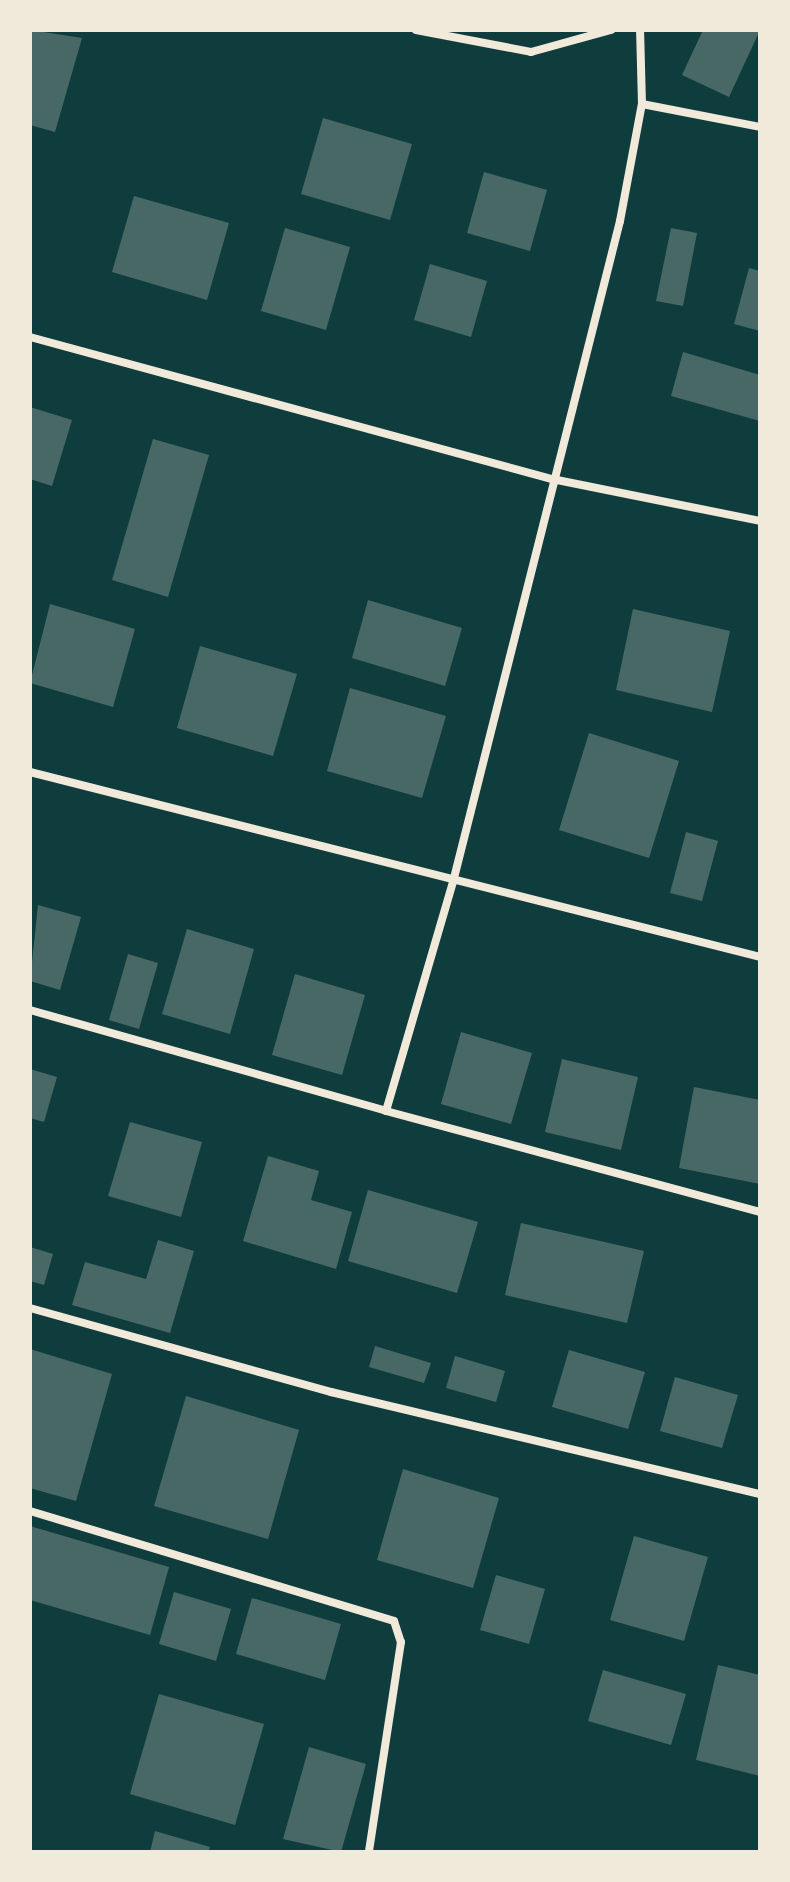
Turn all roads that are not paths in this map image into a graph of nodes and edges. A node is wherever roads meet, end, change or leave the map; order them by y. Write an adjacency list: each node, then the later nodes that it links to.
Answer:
1 (416, 30): 2 (street)
2 (611, 30)
3 (640, 30): 4 (street)
4 (642, 104): 5 (street); 7 (street)
5 (760, 127)
6 (30, 337): 7 (street)
7 (552, 479): 8 (street); 10 (street)
8 (760, 521)
9 (30, 772): 10 (street)
10 (453, 882): 11 (street); 13 (street)
11 (760, 957)
12 (30, 1010): 13 (street)
13 (386, 1111): 14 (street)
14 (760, 1212)
15 (30, 1308): 16 (street)
16 (760, 1494)
17 (30, 1511): 18 (street)
18 (369, 1852)

